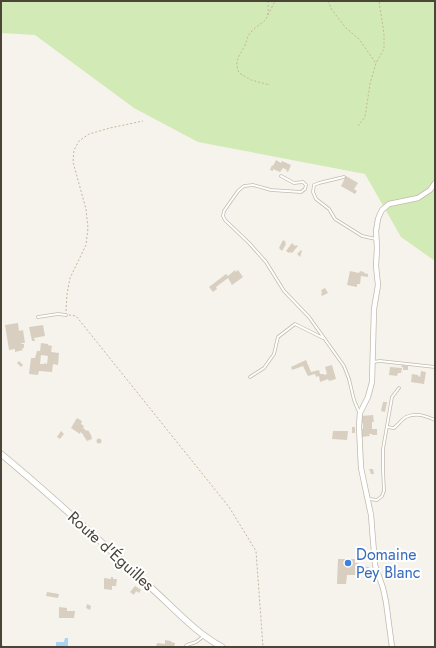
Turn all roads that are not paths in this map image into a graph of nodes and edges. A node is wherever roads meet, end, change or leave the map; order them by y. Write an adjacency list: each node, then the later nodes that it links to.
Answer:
1 (282, 176): 7 (lane)
2 (344, 177): 4 (lane)
3 (435, 183): 4 (street)
4 (377, 240): 8 (street)
5 (66, 315): 6 (lane)
6 (38, 316)
7 (324, 339): 10 (lane); 12 (lane)
8 (372, 362): 9 (lane); 12 (street)
9 (435, 367)
10 (250, 377)
11 (399, 388): 14 (lane)
12 (360, 413): 16 (street)
13 (435, 420): 14 (lane)
14 (387, 427): 16 (lane)
15 (1, 454): 17 (street, Route d'Éguilles)
16 (368, 499): 20 (street)
17 (205, 635): 18 (lane); 19 (street, Route d'Éguilles)
18 (185, 647)
19 (222, 647)
20 (392, 647)

